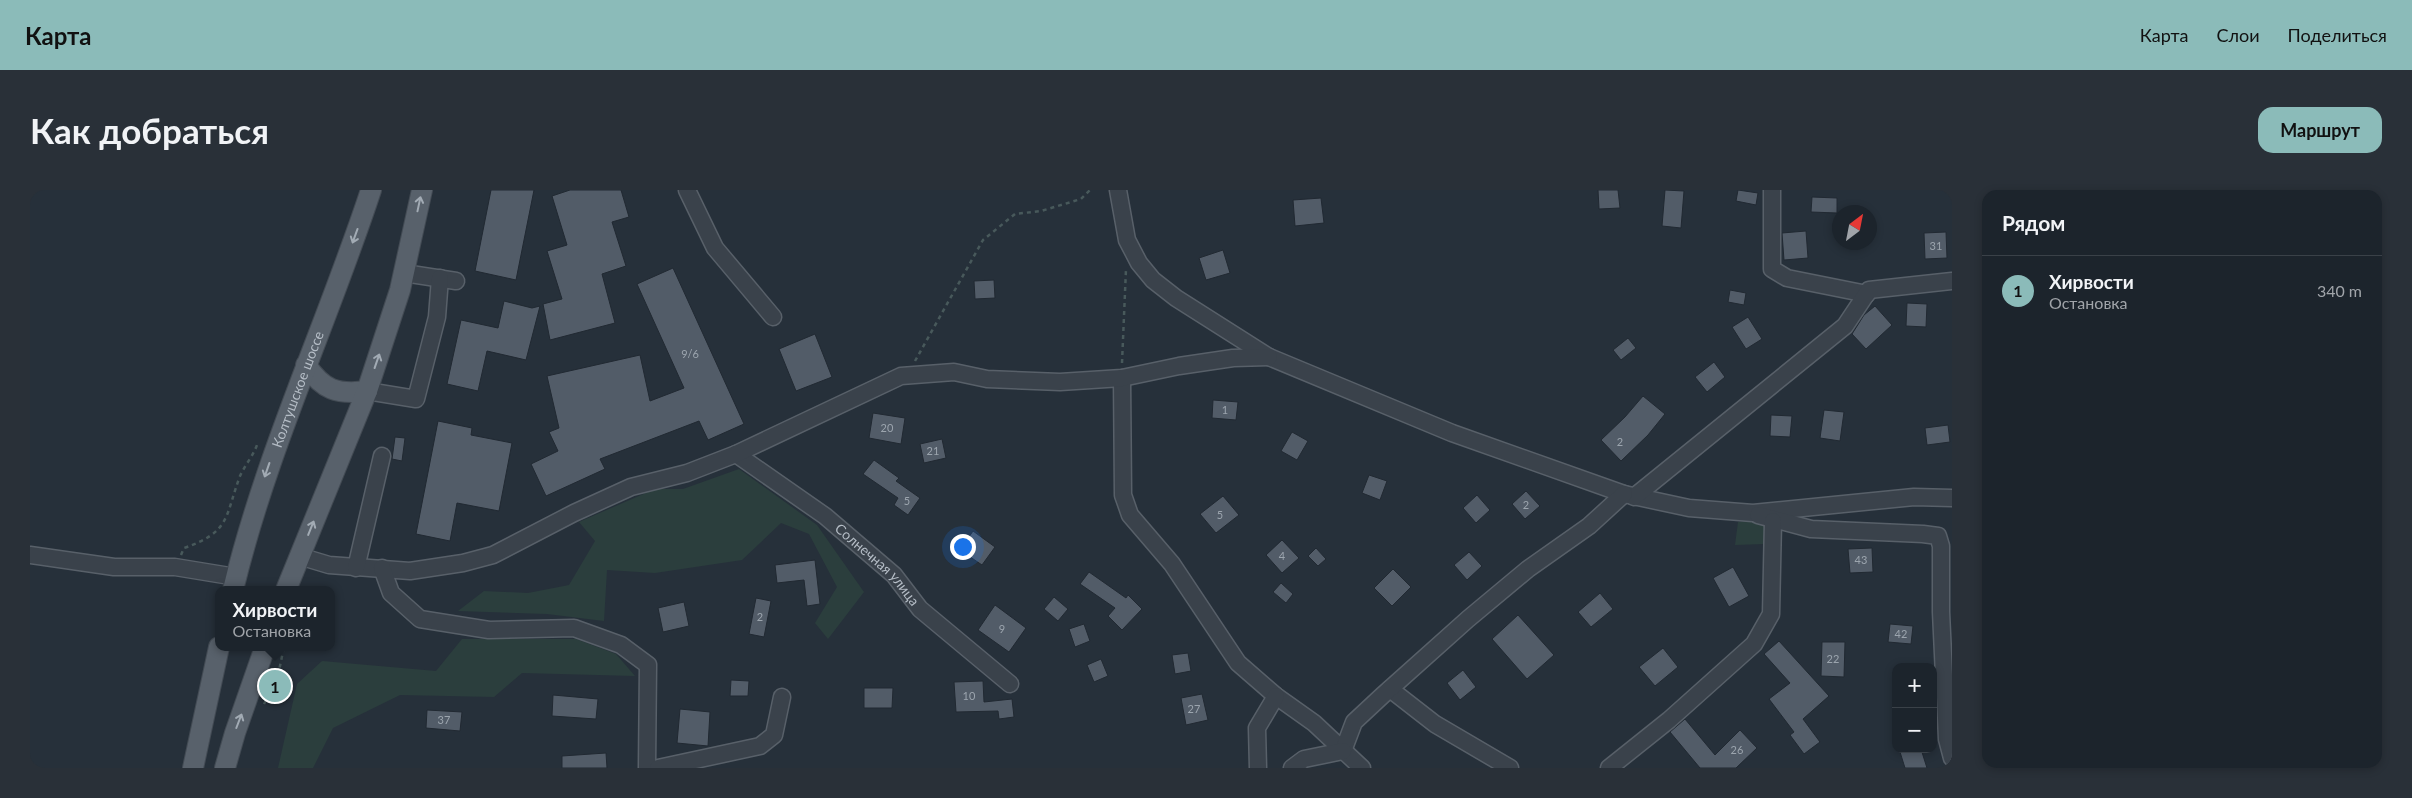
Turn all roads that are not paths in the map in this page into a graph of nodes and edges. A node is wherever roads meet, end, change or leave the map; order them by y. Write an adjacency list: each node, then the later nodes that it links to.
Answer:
1 (371, 190): 11 (main road, Колтушское шоссе, one-way to 11)
2 (422, 190): 6 (main road, one-way to 2)
3 (687, 190): 9 (street)
4 (1118, 190): 10 (street)
5 (1772, 190): 8 (street)
6 (404, 273): 13 (main road, one-way to 6); 13 (street)
7 (1952, 282): 8 (street)
8 (1866, 294): 16 (street)
9 (773, 317)
10 (1269, 357): 12 (street); 16 (street)
11 (306, 365): 13 (main road); 24 (main road, Колтушское шоссе, one-way to 24)
12 (1122, 378): 14 (street); 30 (street)
13 (367, 391): 21 (main road, one-way to 13)
14 (736, 454): 23 (street); 28 (street, Солнечная улица)
15 (382, 456): 22 (street)
16 (1629, 495): 18 (street); 29 (street)
17 (1952, 498): 18 (street)
18 (1753, 513): 19 (street)
19 (1773, 521): 33 (street); 42 (street)
20 (30, 555): 24 (street)
21 (299, 556): 22 (street); 25 (main road)
22 (356, 568): 23 (street)
23 (382, 568): 36 (street)
24 (234, 583)
25 (288, 586)
26 (218, 651): 34 (main road)
27 (264, 651): 35 (main road, one-way to 27)
28 (1010, 684)
29 (1390, 688): 32 (street); 41 (street)
30 (1276, 696): 32 (street); 38 (street)
31 (782, 697): 37 (street)
32 (1343, 751): 39 (street); 40 (street)
33 (1952, 758)
34 (193, 768)
35 (225, 768)
36 (647, 768)
37 (658, 768)
38 (1258, 768)
39 (1292, 768)
40 (1362, 768)
41 (1510, 768)
42 (1609, 768)

